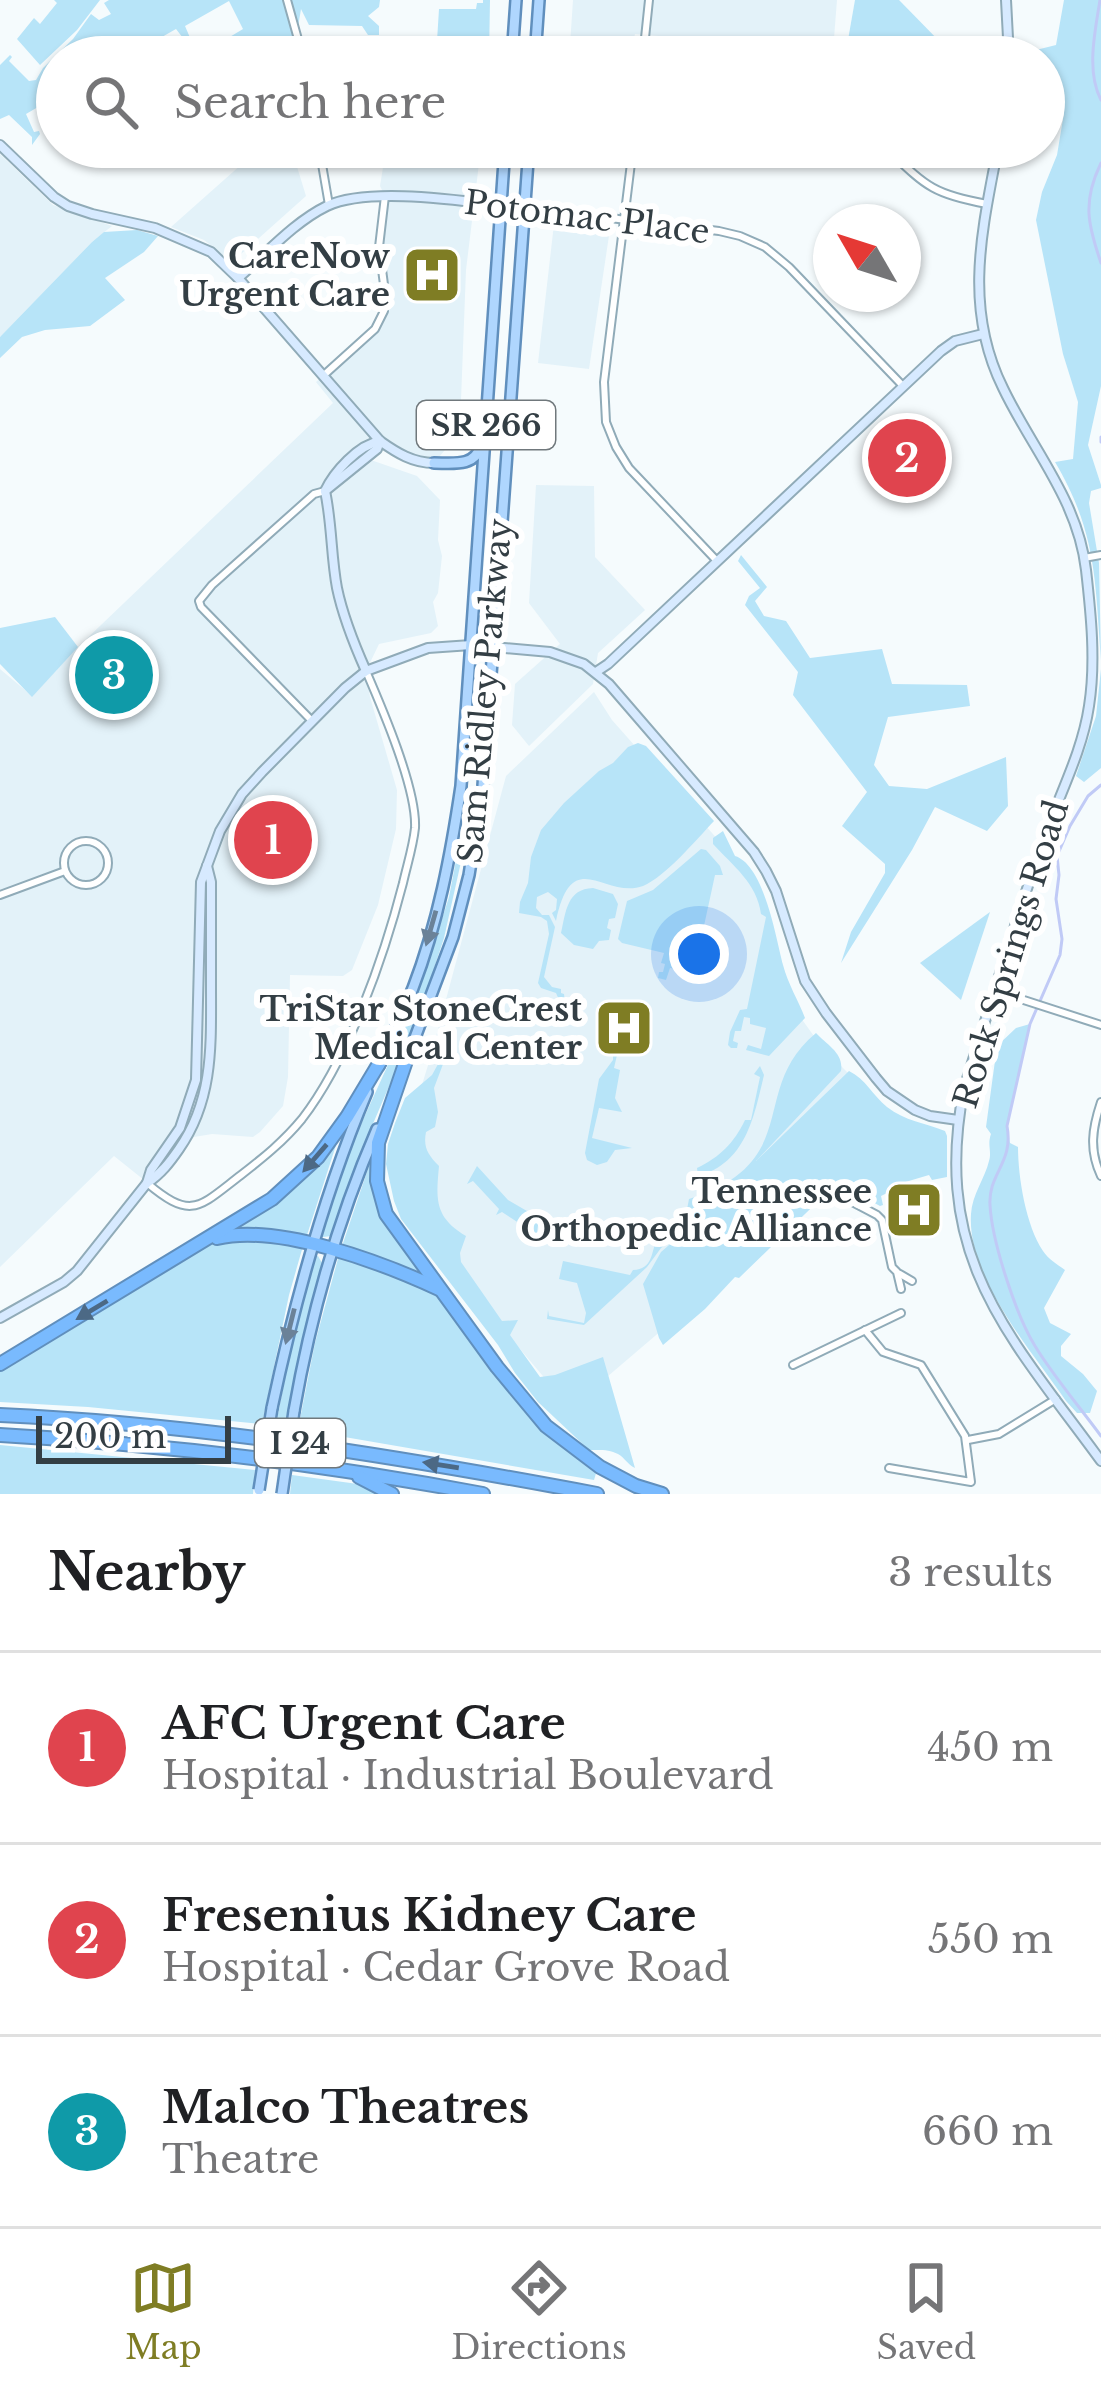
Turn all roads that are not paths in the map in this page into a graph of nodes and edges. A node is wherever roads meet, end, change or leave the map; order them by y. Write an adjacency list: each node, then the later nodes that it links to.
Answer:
1 (287, 0): 6 (street)
2 (516, 0): 7 (main road)
3 (538, 0): 8 (main road)
4 (649, 0): 9 (street)
5 (1006, 0): 10 (street)
6 (297, 36)
7 (513, 36)
8 (536, 36)
9 (646, 36)
10 (1008, 36)
11 (0, 145): 24 (street)
12 (323, 168): 21 (street)
13 (503, 168): 20 (main road, Sam Ridley Parkway / SR 266)
14 (528, 168): 22 (main road, Sam Ridley Parkway / SR 266)
15 (630, 168): 23 (street)
16 (907, 168): 19 (street)
17 (994, 168): 19 (street, Rock Springs Road)
18 (385, 196): 20 (street, Potomac Place); 21 (street, Potomac Place); 27 (street)
19 (987, 204): 25 (street, Rock Springs Road)
20 (500, 205): 22 (street, Potomac Place); 26 (main road, Sam Ridley Parkway / SR 266)
21 (329, 206): 24 (street, Potomac Place)
22 (526, 208): 23 (street, Potomac Place); 37 (main road, Sam Ridley Parkway / SR 266)
23 (624, 219): 28 (street, Potomac Place); 35 (street)
24 (238, 278): 27 (street)
25 (983, 334): 28 (street); 34 (street, Rock Springs Road)
26 (491, 353): 31 (main road); 36 (main road, Sam Ridley Parkway / SR 266)
27 (324, 375): 29 (street)
28 (902, 385): 35 (street)
29 (380, 441): 30 (street); 31 (street)
30 (357, 460): 32 (street); 32 (street)
31 (434, 463)
32 (320, 493): 38 (street); 40 (street)
33 (1101, 555): 34 (street)
34 (1084, 558): 43 (street, Rock Springs Road)
35 (716, 560): 39 (street)
36 (471, 645): 37 (street); 38 (street); 46 (main road, Sam Ridley Parkway / SR 266, one-way to 46)
37 (493, 646): 39 (street); 45 (main road, Sam Ridley Parkway / SR 266)
38 (366, 671): 40 (street); 50 (street)
39 (596, 672): 48 (street)
40 (311, 721): 50 (street)
41 (65, 871): 41 (street); 42 (street)
42 (0, 895)
43 (996, 991): 44 (street); 48 (street, Rock Springs Road)
44 (1101, 1025)
45 (407, 1058): 53 (main road, Sam Ridley Parkway / SR 266); 58 (highway)
46 (380, 1062): 52 (main road, Sam Ridley Parkway / SR 266); 54 (highway, one-way to 54)
47 (1101, 1102): 49 (street)
48 (958, 1120): 64 (street, Rock Springs Road)
49 (1101, 1176)
50 (147, 1183): 60 (street)
51 (841, 1196): 55 (street)
52 (312, 1245): 53 (highway); 54 (highway); 71 (main road, Sam Ridley Parkway / SR 266, one-way to 71, bridge)
53 (333, 1250): 58 (highway); 72 (main road, Sam Ridley Parkway / SR 266, bridge)
54 (183, 1254): 62 (highway, one-way to 62)
55 (897, 1272): 56 (street); 57 (street)
56 (912, 1281)
57 (901, 1288)
58 (440, 1290): 76 (highway)
59 (901, 1313): 61 (street)
60 (0, 1318)
61 (865, 1330): 63 (street); 67 (street)
62 (0, 1364)
63 (793, 1365)
64 (1056, 1399): 67 (street); 68 (street, Rock Springs Road)
65 (0, 1415): 75 (highway, I 24, one-way to 65)
66 (0, 1435): 70 (highway, I 24)
67 (967, 1441): 69 (street)
68 (1101, 1461)
69 (890, 1468)
70 (347, 1471): 73 (highway); 74 (highway, I 24)
71 (259, 1492)
72 (282, 1494)
73 (392, 1494)
74 (483, 1494)
75 (598, 1494)
76 (662, 1494)

